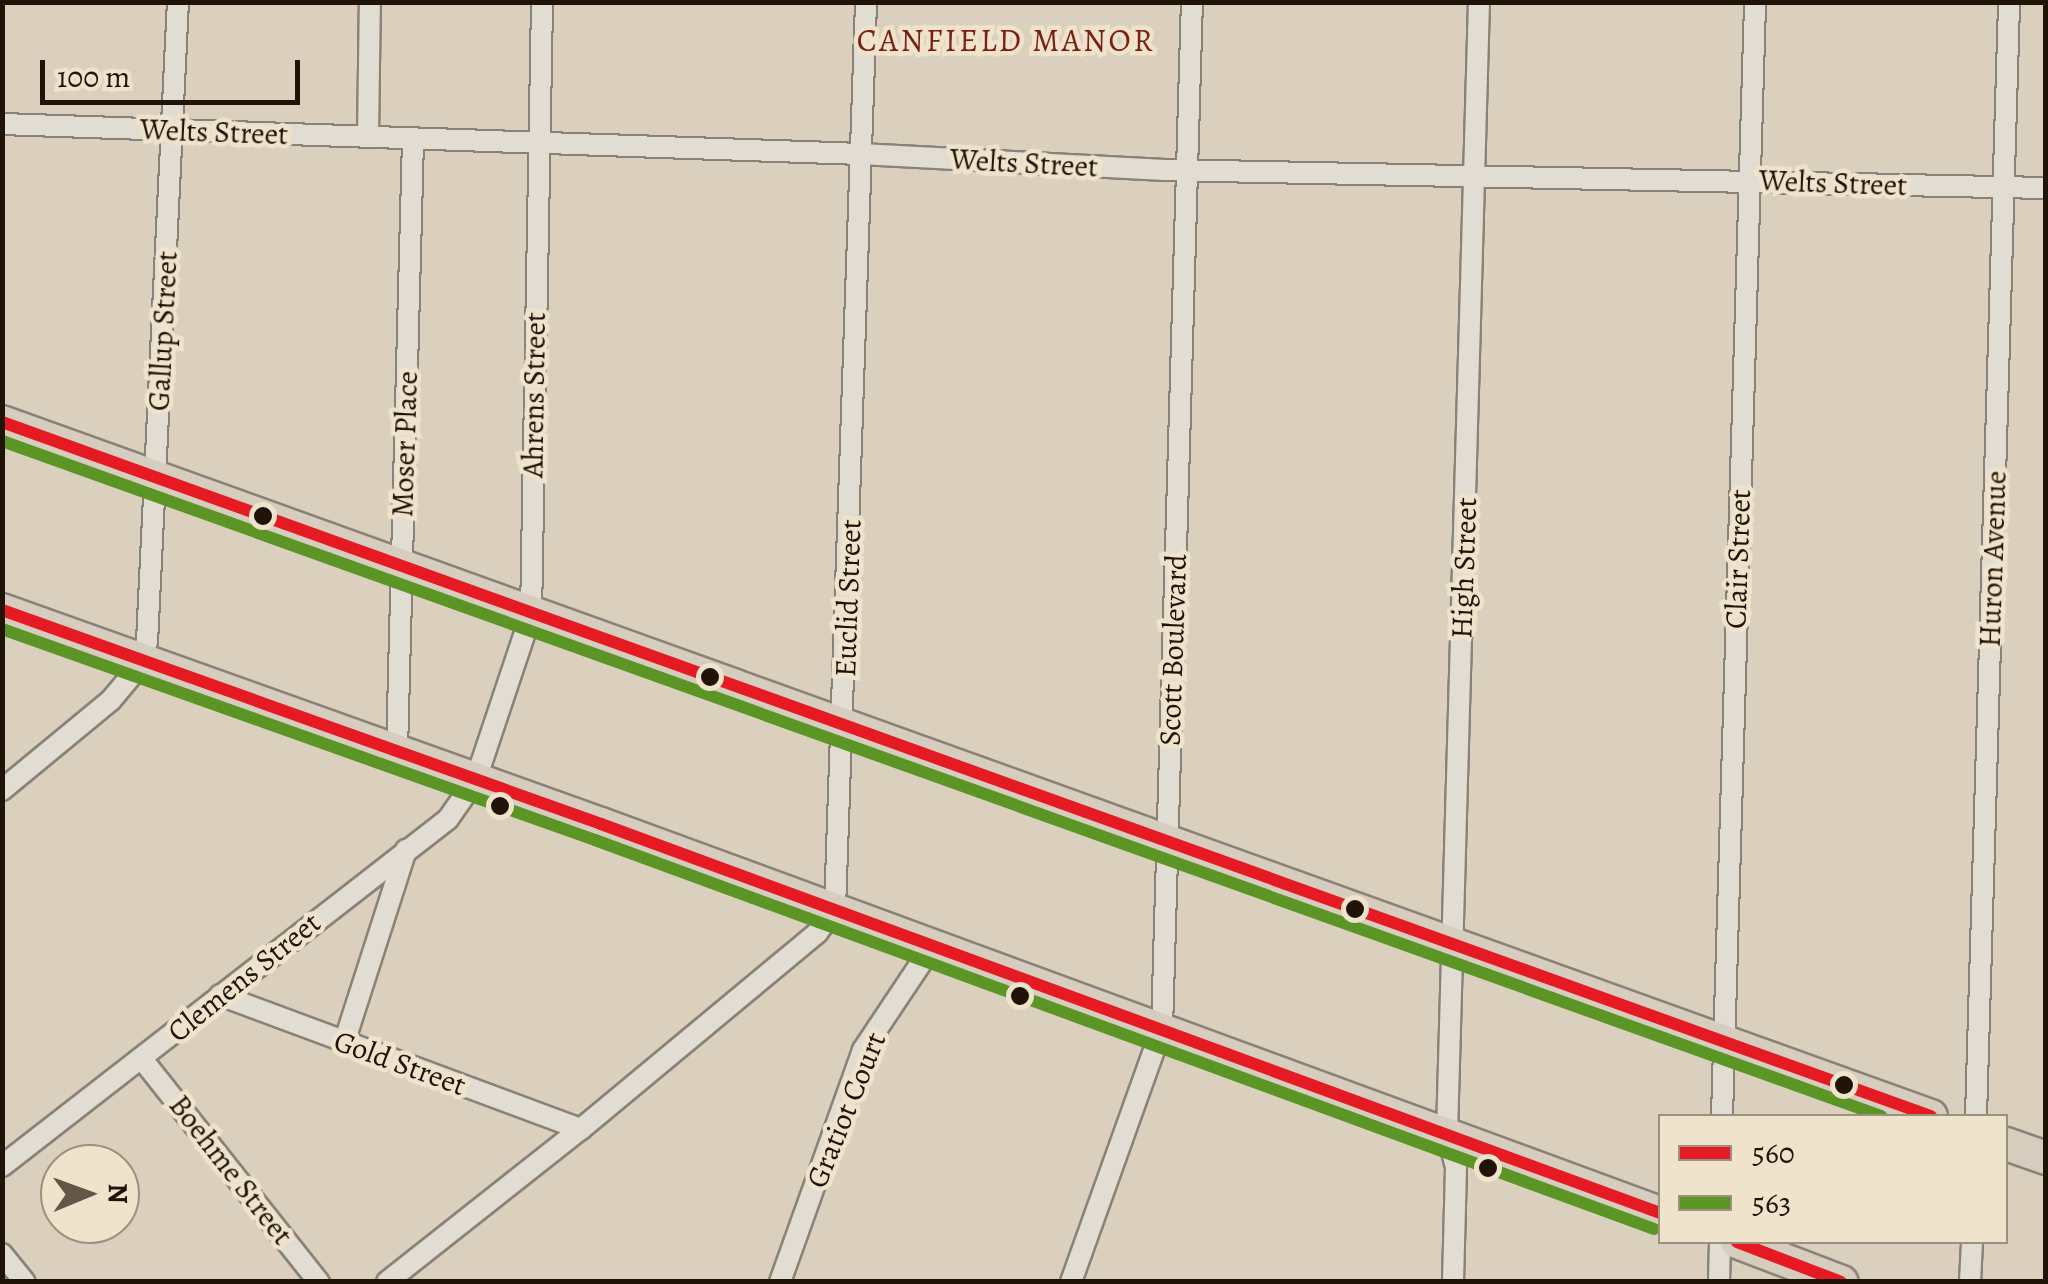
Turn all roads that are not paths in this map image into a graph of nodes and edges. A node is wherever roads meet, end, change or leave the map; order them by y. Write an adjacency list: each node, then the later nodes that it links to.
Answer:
1 (178, 2): 10 (street, Gallup Street)
2 (370, 2): 11 (street)
3 (542, 2): 13 (street, Ahrens Street)
4 (866, 2): 14 (street, Euclid Street)
5 (1192, 2): 15 (street, Scott Boulevard)
6 (1479, 2): 16 (street, High Street)
7 (1755, 2): 17 (street, Clair Street)
8 (2010, 2): 18 (street, Huron Avenue)
9 (2, 124): 10 (street, Welts Street)
10 (172, 130): 11 (street, Welts Street); 21 (street, Gallup Street)
11 (368, 138): 12 (street, Welts Street)
12 (414, 139): 13 (street, Welts Street); 22 (street, Moser Place)
13 (536, 143): 14 (street, Welts Street); 24 (street, Ahrens Street)
14 (861, 154): 15 (street, Welts Street); 26 (street, Euclid Street)
15 (1186, 170): 16 (street, Welts Street); 30 (street, Scott Boulevard)
16 (1474, 175): 17 (street, Welts Street); 33 (street, High Street)
17 (1750, 180): 18 (street, Welts Street); 37 (street, Clair Street)
18 (2004, 187): 19 (street, Welts Street); 42 (street, Huron Avenue)
19 (2046, 188)
20 (2, 422): 21 (main road)
21 (156, 478): 22 (main road); 25 (street, Gallup Street)
22 (400, 564): 24 (main road); 27 (street, Moser Place)
23 (2, 610): 25 (main road)
24 (531, 615): 26 (main road); 28 (street, Ahrens Street)
25 (142, 659): 27 (main road); 29 (street)
26 (844, 722): 30 (main road); 32 (street, Euclid Street)
27 (397, 750): 28 (main road)
28 (476, 779): 31 (street, Clemens Street); 32 (main road)
29 (2, 790)
30 (1168, 844): 33 (main road); 36 (street, Scott Boulevard)
31 (407, 848): 35 (street, Clemens Street); 38 (street)
32 (835, 909): 34 (main road); 43 (street)
33 (1452, 946): 37 (main road); 44 (street, High Street)
34 (931, 948): 36 (main road); 56 (street, Gratiot Court)
35 (220, 995): 38 (street, Gold Street); 39 (street, Clemens Street)
36 (1162, 1028): 44 (main road); 57 (street, Scott Boulevard)
37 (1724, 1041): 40 (street, Clair Street); 41 (main road)
38 (344, 1043): 43 (street, Gold Street)
39 (142, 1059): 47 (street, Clemens Street); 54 (street, Boehme Street)
40 (1722, 1114)
41 (1925, 1114)
42 (1976, 1114)
43 (582, 1129): 55 (street)
44 (1447, 1132): 48 (main road); 58 (street, High Street)
45 (2008, 1145): 46 (main road)
46 (2046, 1158)
47 (2, 1166)
48 (1658, 1212)
49 (1720, 1244): 59 (street)
50 (1741, 1244): 60 (main road)
51 (1972, 1244): 61 (street)
52 (2, 1254): 53 (street)
53 (25, 1282)
54 (319, 1282)
55 (387, 1282)
56 (780, 1282)
57 (1071, 1282)
58 (1453, 1282)
59 (1719, 1282)
60 (1842, 1282)
61 (1970, 1282)

